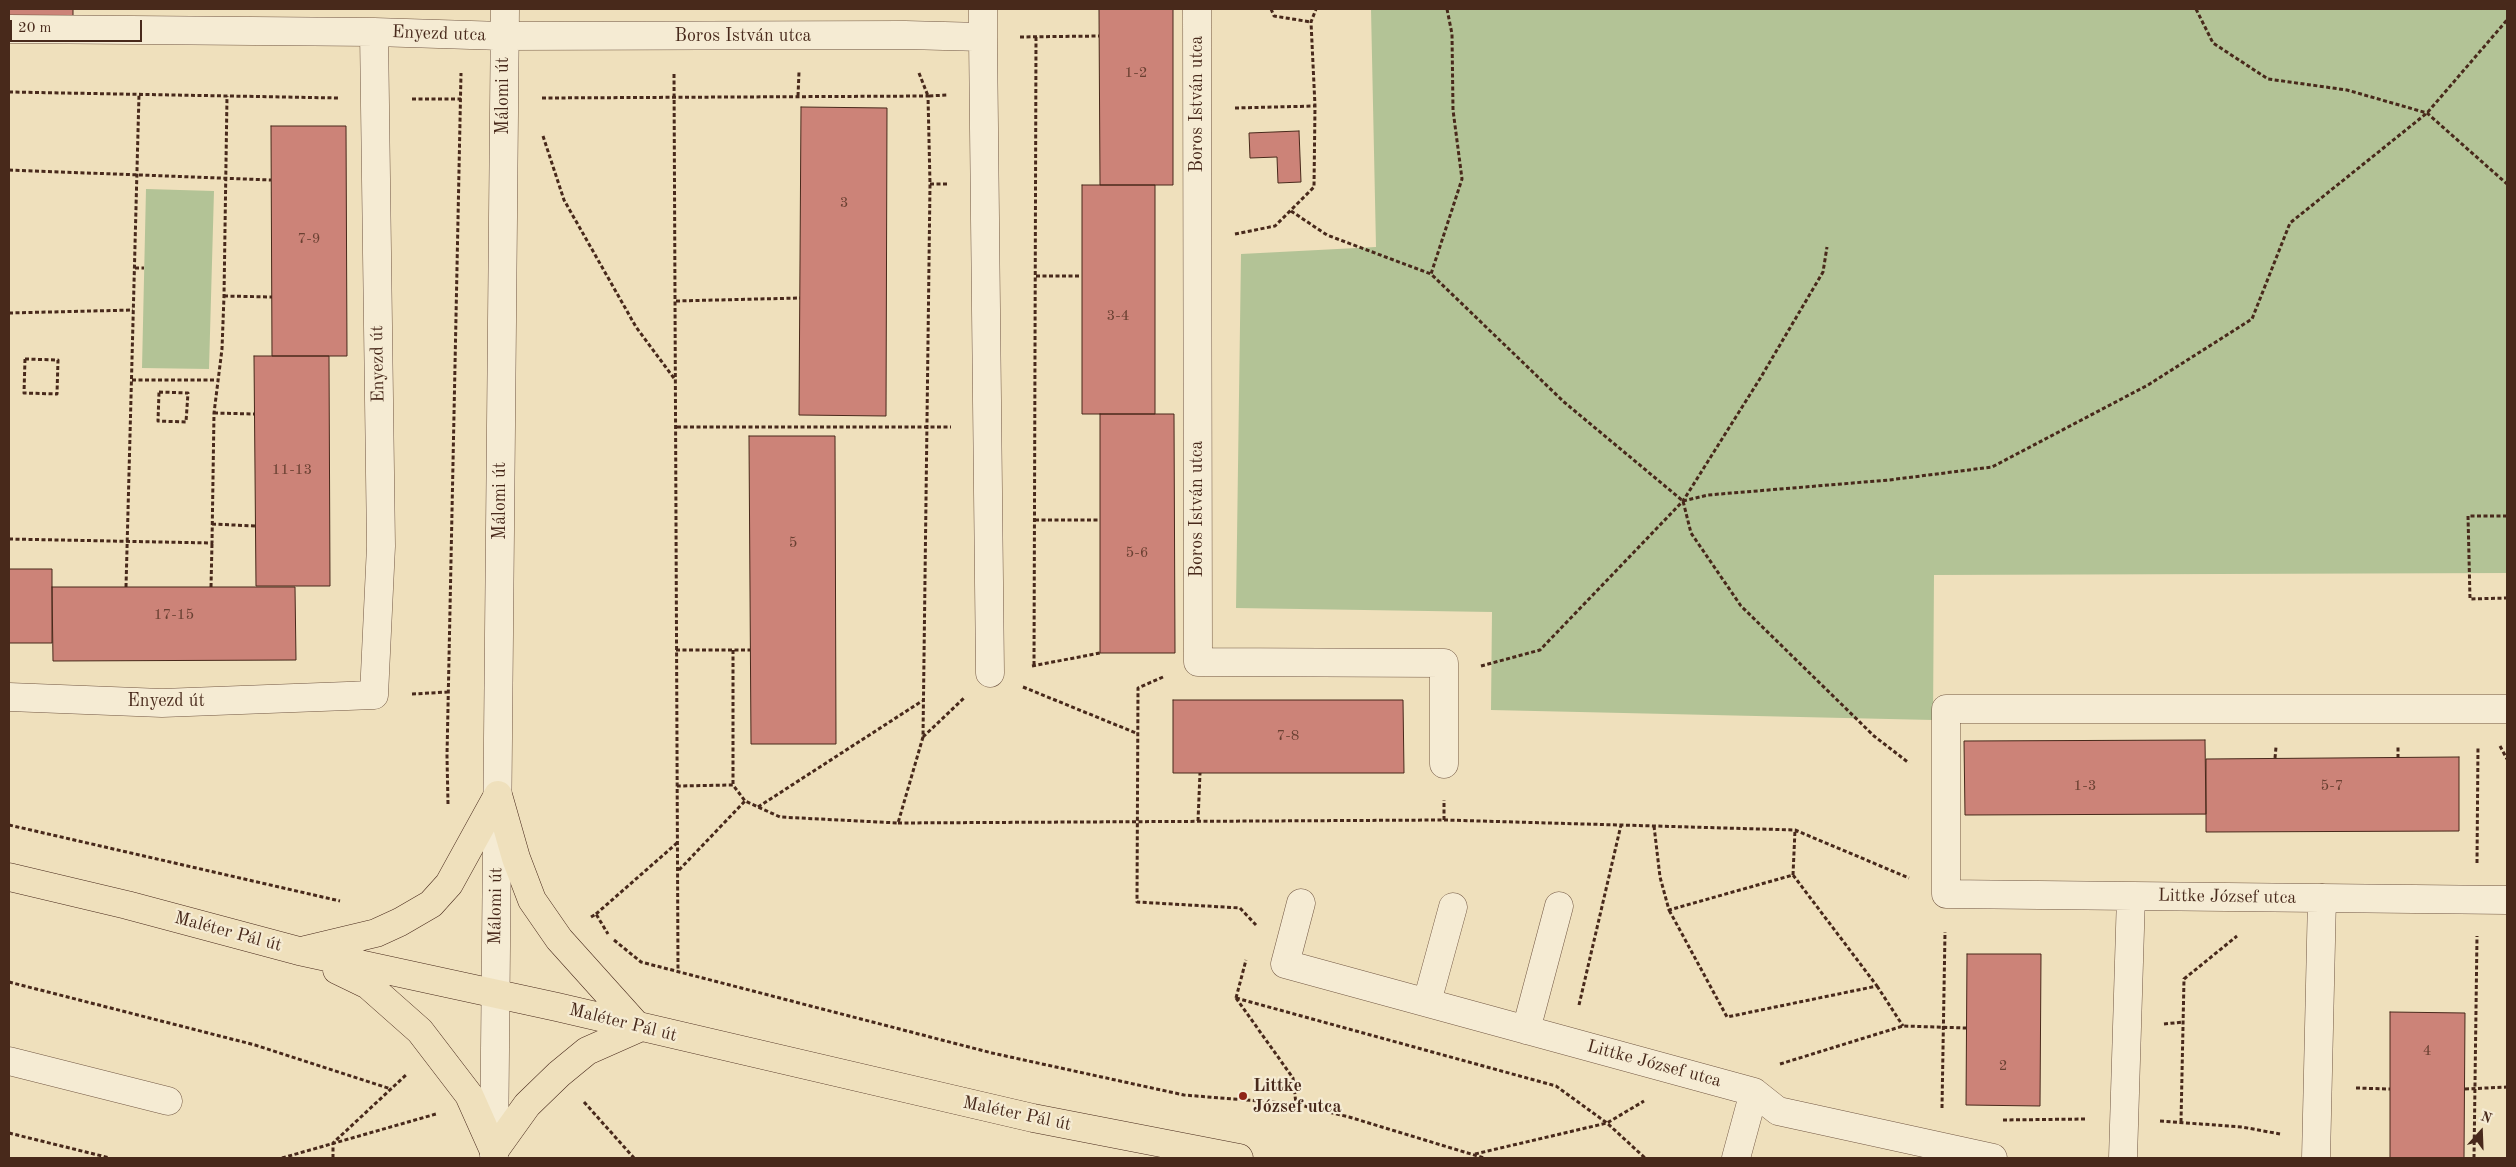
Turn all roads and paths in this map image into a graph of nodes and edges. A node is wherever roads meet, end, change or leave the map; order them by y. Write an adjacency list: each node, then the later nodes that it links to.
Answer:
1 (505, 9): 14 (street, Málomi út)
2 (983, 9): 17 (street)
3 (1196, 9): 29 (street, Boros István utca)
4 (1271, 9): 9 (path)
5 (1316, 9): 9 (path)
6 (1447, 9): 42 (path)
7 (2196, 9): 30 (path)
8 (2507, 20): 30 (path)
9 (1311, 22): 28 (path)
10 (9, 29): 11 (street)
11 (374, 32): 12 (street, Enyezd utca); 25 (street, Enyezd út)
12 (461, 35): 14 (street, Enyezd utca); 27 (path)
13 (905, 35): 15 (street, Boros István utca); 17 (street, Boros István utca); 23 (path)
14 (503, 36): 15 (street, Boros István utca); 26 (street, Málomi út)
15 (674, 36): 24 (path)
16 (1099, 36): 18 (path)
17 (983, 37): 18 (path); 21 (street)
18 (1036, 37): 43 (path)
19 (9, 92): 20 (path)
20 (139, 94): 22 (path); 33 (path)
21 (984, 95): 23 (path); 60 (street)
22 (227, 96): 25 (path); 34 (path)
23 (928, 96): 24 (path); 59 (path)
24 (674, 97): 26 (path); 48 (path)
25 (375, 98): 27 (path); 80 (street, Enyezd út)
26 (502, 98): 27 (path); 91 (street, Málomi út)
27 (460, 99): 94 (path)
28 (1315, 106): 29 (path); 37 (path)
29 (1196, 110): 38 (street, Boros István utca)
30 (2427, 112): 36 (path); 61 (path)
31 (543, 135): 54 (path)
32 (9, 170): 33 (path)
33 (138, 174): 34 (path); 40 (path)
34 (226, 178): 35 (path); 45 (path)
35 (271, 180)
36 (2507, 184)
37 (1291, 211): 38 (path); 42 (path)
38 (1196, 240): 76 (street, Boros István utca)
39 (1828, 247): 61 (path)
40 (135, 268): 41 (path); 49 (path)
41 (144, 268)
42 (1431, 274): 61 (path)
43 (1036, 276): 44 (path); 63 (path)
44 (1082, 276)
45 (224, 296): 46 (path); 53 (path)
46 (272, 297)
47 (800, 298): 48 (path)
48 (676, 300): 54 (path)
49 (133, 310): 50 (path); 52 (path)
50 (9, 314)
51 (24, 359): 51 (path)
52 (132, 380): 53 (path); 68 (path)
53 (218, 380): 56 (path)
54 (677, 382): 58 (path)
55 (159, 392): 55 (path)
56 (214, 412): 57 (path); 65 (path)
57 (255, 414)
58 (677, 426): 59 (path); 73 (path)
59 (927, 427): 60 (path); 81 (path)
60 (988, 427): 79 (street)
61 (1683, 501): 77 (path); 87 (path)
62 (2507, 516): 72 (path)
63 (1035, 520): 64 (path); 78 (path)
64 (1100, 520)
65 (212, 524): 66 (path); 69 (path)
66 (256, 526)
67 (9, 539): 68 (path)
68 (127, 541): 69 (path); 71 (path)
69 (212, 543): 70 (path)
70 (211, 586)
71 (126, 587)
72 (2507, 598)
73 (676, 650): 74 (path); 90 (path)
74 (733, 650): 75 (path); 89 (path)
75 (750, 650)
76 (1198, 662): 77 (street); 84 (path)
77 (1444, 663): 86 (street)
78 (1034, 665)
79 (990, 673): 84 (path)
80 (9, 697)
81 (923, 700): 93 (path); 97 (path)
82 (2478, 708): 83 (street); 85 (path); 102 (path); 107 (street)
83 (2507, 708)
84 (1136, 733): 96 (path)
85 (2507, 759)
86 (1444, 764)
87 (1910, 764)
88 (1200, 773): 95 (path)
89 (733, 784): 90 (path); 92 (path)
90 (677, 786): 103 (path)
91 (498, 795): 121 (main road); 122 (main road); 126 (street, Málomi út)
92 (745, 801): 93 (path); 104 (path)
93 (758, 807): 97 (path)
94 (448, 809)
95 (1198, 821): 96 (path); 99 (path)
96 (1137, 822): 97 (path); 118 (path)
97 (898, 823)
98 (9, 825): 112 (path)
99 (1621, 825): 100 (path); 133 (path)
100 (1654, 826): 101 (path); 116 (path)
101 (1795, 830): 105 (path); 107 (path)
102 (2477, 832)
103 (678, 843): 104 (path); 117 (path)
104 (678, 870): 123 (path)
105 (1793, 875): 116 (path); 125 (path)
106 (9, 877): 122 (main road, Maléter Pál út)
107 (1946, 894): 108 (street, Littke József utca)
108 (2131, 896): 109 (street, Littke József utca); 167 (street)
109 (2322, 898): 110 (street, Littke József utca); 168 (street)
110 (2477, 900): 111 (street, Littke József utca); 140 (path)
111 (2507, 900)
112 (342, 902)
113 (1301, 903): 127 (street, Littke József utca)
114 (1559, 906): 132 (street)
115 (1453, 907): 127 (street)
116 (1669, 910): 125 (path)
117 (596, 914): 121 (path); 123 (path)
118 (1256, 924)
119 (2238, 935): 151 (path)
120 (1944, 937): 129 (path)
121 (559, 939): 130 (main road)
122 (300, 951): 126 (main road, Maléter Pál út); 155 (main road)
123 (678, 972): 148 (path)
124 (9, 982): 143 (path)
125 (1876, 986): 128 (path)
126 (495, 994): 130 (main road, Maléter Pál út); 155 (street, Málomi út)
127 (1427, 1002): 132 (street, Littke József utca)
128 (1903, 1026): 129 (path); 135 (path)
129 (1942, 1027): 131 (path); 149 (path)
130 (639, 1028): 137 (main road); 162 (main road, Maléter Pál út)
131 (1966, 1028)
132 (1526, 1030): 133 (street, Littke József utca)
133 (1570, 1041): 138 (street, Littke József utca); 139 (path)
134 (9, 1061): 147 (street)
135 (1775, 1066)
136 (411, 1070): 143 (path)
137 (559, 1074): 155 (main road); 161 (path)
138 (1690, 1074): 146 (street, Littke József utca); 152 (path)
139 (1556, 1086): 148 (path); 152 (path)
140 (2475, 1087): 141 (path); 145 (path); 169 (path)
141 (2507, 1087)
142 (2370, 1088): 144 (path)
143 (391, 1089): 154 (path)
144 (2390, 1089)
145 (2464, 1089)
146 (1754, 1092): 165 (street); 166 (street, Littke József utca)
147 (168, 1102)
148 (1296, 1104): 156 (path)
149 (1942, 1112)
150 (442, 1113): 154 (path)
151 (2181, 1122)
152 (1607, 1123): 156 (path); 164 (path)
153 (9, 1133): 157 (path)
154 (333, 1143): 159 (path); 160 (path)
155 (494, 1155)
156 (1473, 1155): 163 (path)
157 (95, 1156): 158 (path)
158 (110, 1158)
159 (282, 1158)
160 (333, 1158)
161 (634, 1158)
162 (1239, 1158)
163 (1484, 1158)
164 (1645, 1158)
165 (1736, 1158)
166 (1993, 1158)
167 (2123, 1158)
168 (2316, 1158)
169 (2474, 1158)

